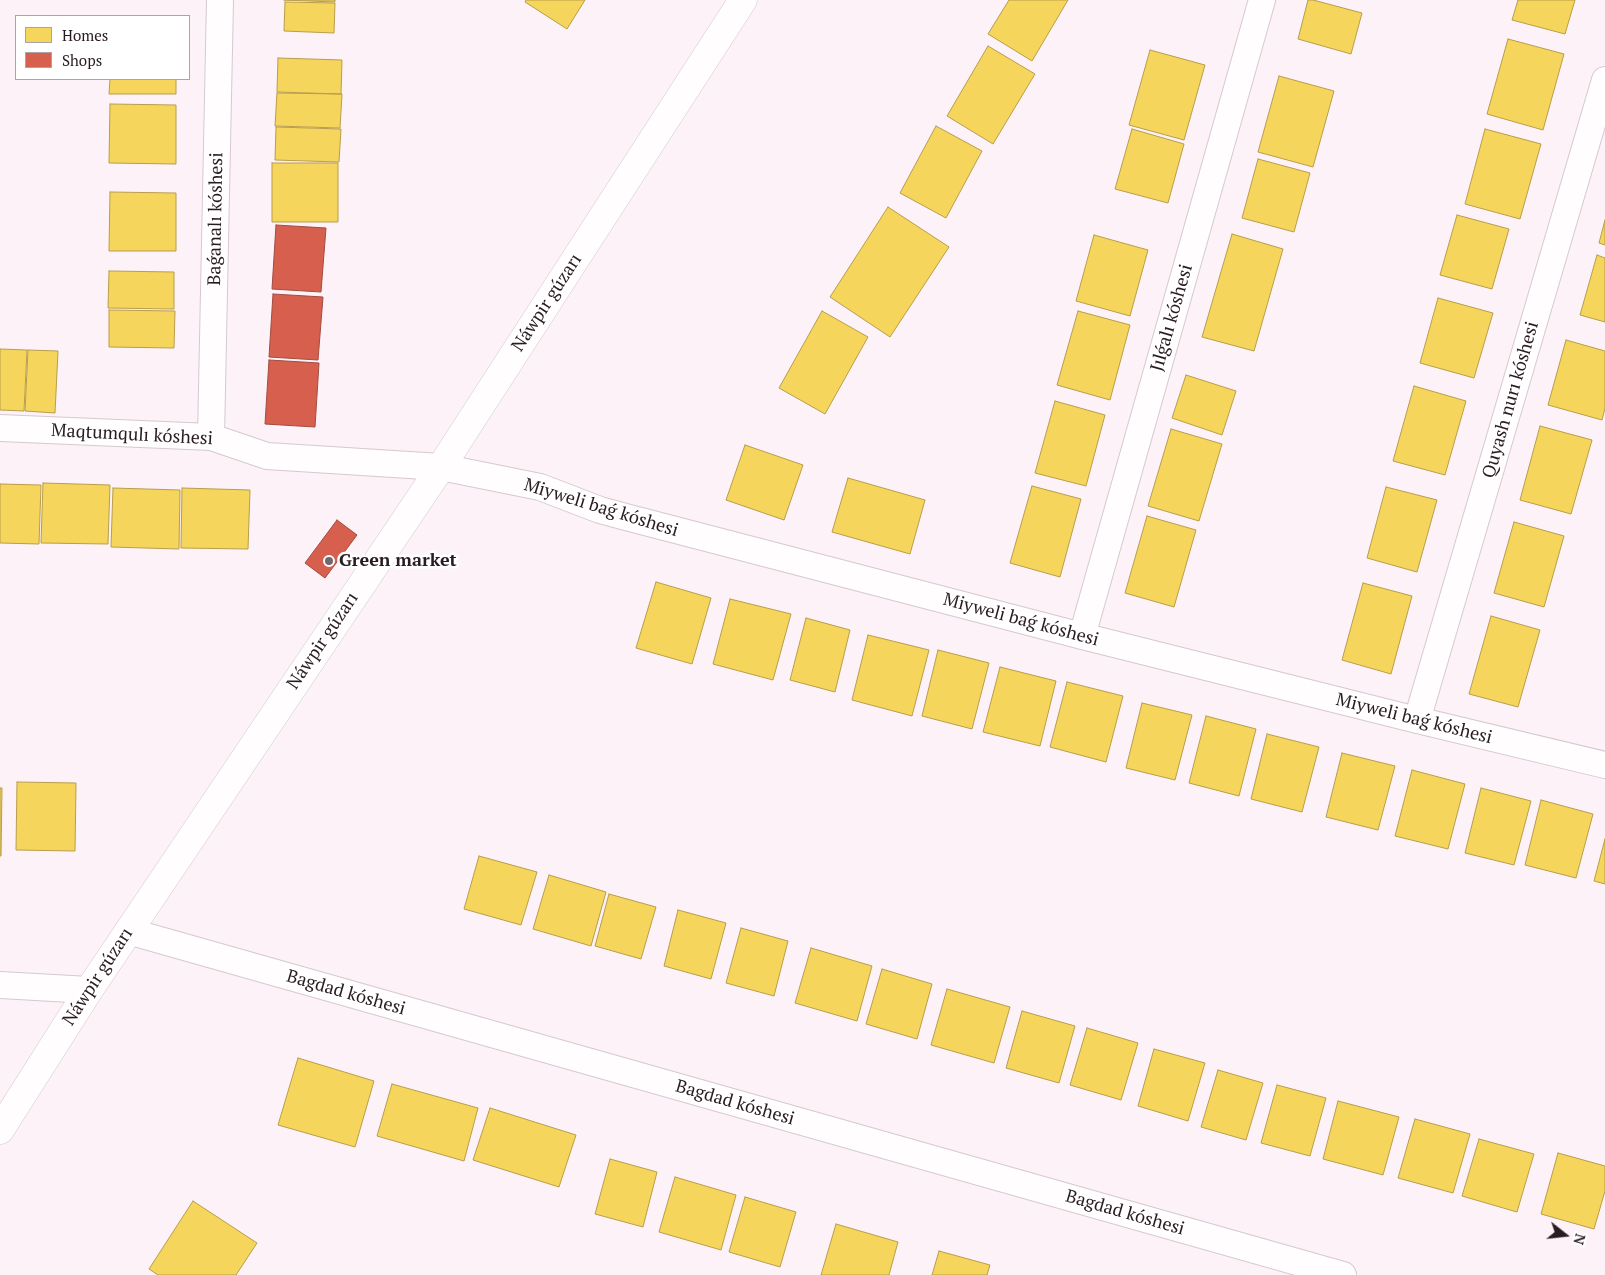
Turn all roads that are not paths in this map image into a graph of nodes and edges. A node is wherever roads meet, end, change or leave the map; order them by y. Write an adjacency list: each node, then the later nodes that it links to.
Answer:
1 (220, 0): 6 (street, Baǵanalı kóshesi)
2 (743, 0): 7 (street, Náwpir gúzarı)
3 (1262, 0): 8 (street, Jılǵalı kóshesi)
4 (1605, 80): 9 (street, Quyash nurı kóshesi)
5 (0, 428): 6 (street, Maqtumqulı kóshesi)
6 (211, 437): 7 (street, Maqtumqulı kóshesi)
7 (440, 467): 8 (street, Miyweli baǵ kóshesi); 11 (street, Náwpir gúzarı)
8 (1082, 636): 9 (street, Miyweli baǵ kóshesi)
9 (1417, 720): 10 (street, Miyweli baǵ kóshesi)
10 (1605, 765)
11 (128, 931): 13 (street, Náwpir gúzarı); 15 (street, Bagdad kóshesi)
12 (0, 985): 13 (street)
13 (89, 990): 14 (street, Náwpir gúzarı)
14 (0, 1130)
15 (1343, 1275)

